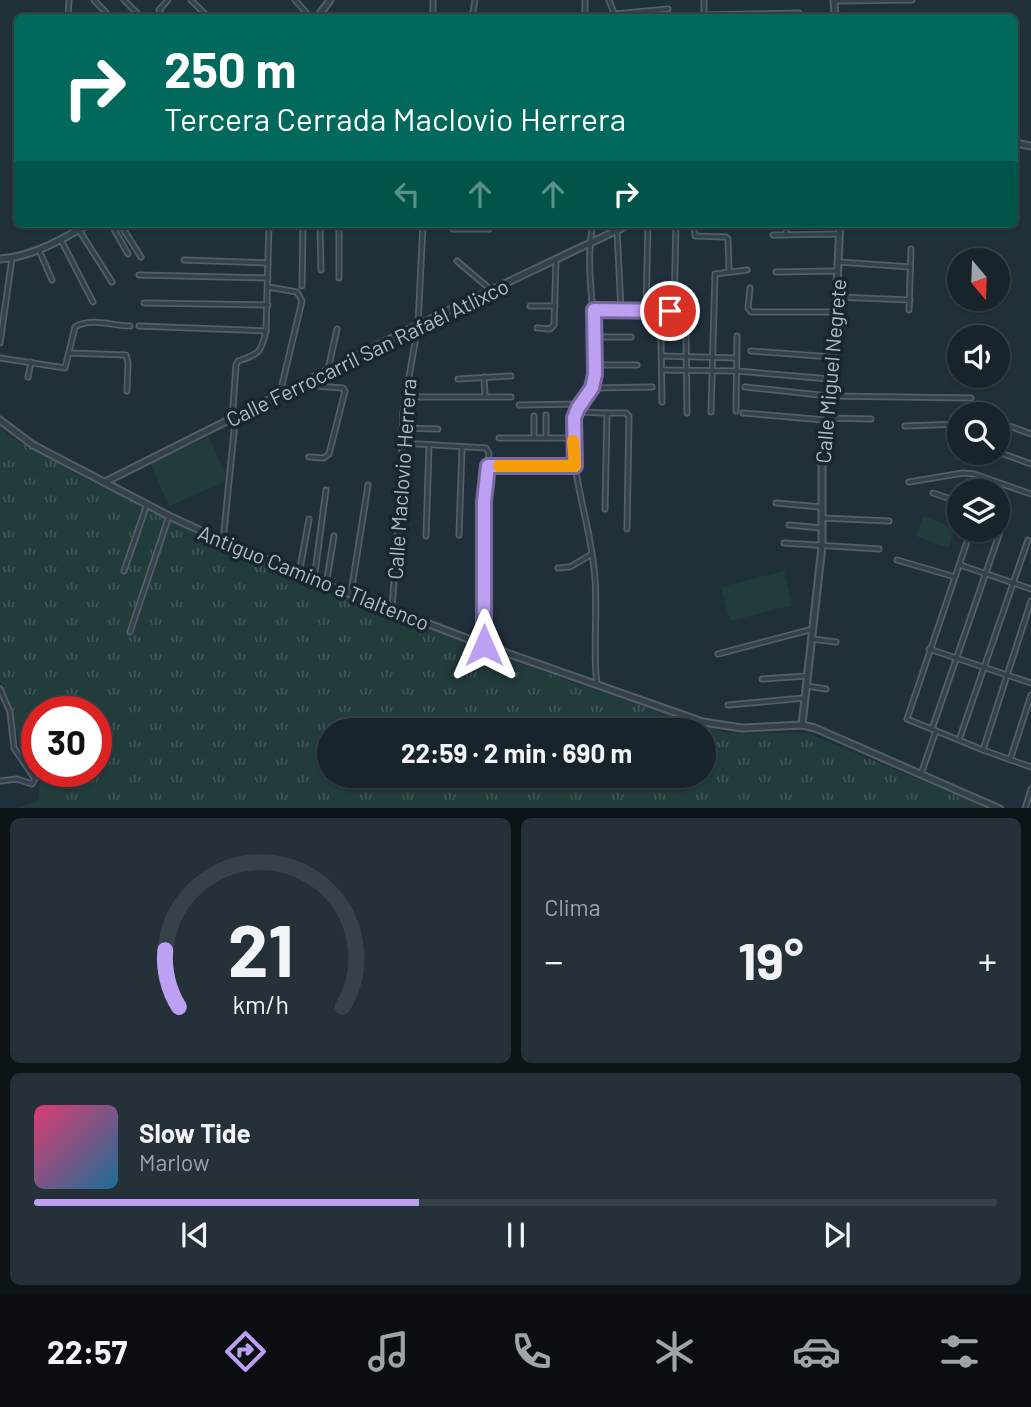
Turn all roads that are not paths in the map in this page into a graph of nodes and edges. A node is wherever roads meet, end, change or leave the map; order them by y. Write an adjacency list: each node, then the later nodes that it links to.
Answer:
1 (94, 0): 11 (street)
2 (124, 0): 12 (street)
3 (168, 0): 13 (street)
4 (191, 0): 9 (street)
5 (295, 0): 14 (street)
6 (834, 0): 7 (street)
7 (912, 0)
8 (668, 9): 15 (street)
9 (204, 12)
10 (799, 13): 16 (street)
11 (107, 14)
12 (138, 14)
13 (162, 14)
14 (307, 14)
15 (630, 14)
16 (767, 14)
17 (82, 228): 34 (street)
18 (113, 228): 43 (street)
19 (123, 228): 44 (street)
20 (269, 228): 51 (street)
21 (303, 228): 63 (street)
22 (317, 228): 53 (street)
23 (339, 228): 60 (street)
24 (423, 228): 79 (street, Calle Maclovio Herrera)
25 (471, 228): 33 (street)
26 (592, 228): 40 (street)
27 (621, 228): 35 (street, Calle Ferrocarril San Rafaél Atlixco)
28 (648, 228): 76 (street)
29 (676, 228): 76 (street)
30 (694, 228): 55 (street)
31 (786, 228): 38 (street)
32 (840, 228): 36 (street, Calle Miguel Negrete)
33 (489, 229)
34 (79, 230): 39 (street); 62 (street)
35 (617, 230): 40 (street, Calle Ferrocarril San Rafaél Atlixco); 75 (street)
36 (840, 234): 38 (street); 50 (street, Calle Miguel Negrete)
37 (773, 235): 38 (street)
38 (786, 235)
39 (61, 240): 42 (street); 69 (street)
40 (589, 245): 48 (street, Calle Ferrocarril San Rafaél Atlixco); 74 (street)
41 (911, 249): 52 (street)
42 (39, 250): 45 (street); 61 (street)
43 (128, 254)
44 (141, 257)
45 (12, 258): 46 (street); 90 (street)
46 (0, 259)
47 (184, 260): 51 (street)
48 (556, 260): 66 (street, Calle Ferrocarril San Rafaél Atlixco); 73 (street)
49 (457, 261): 66 (street)
50 (839, 262): 52 (street); 56 (street, Calle Miguel Negrete)
51 (268, 263): 59 (street)
52 (910, 267): 68 (street)
53 (321, 270)
54 (747, 270): 55 (street)
55 (729, 271): 95 (street)
56 (839, 271): 57 (street); 67 (street, Calle Miguel Negrete)
57 (776, 272)
58 (139, 275): 59 (street)
59 (268, 278): 64 (street)
60 (340, 278)
61 (52, 280)
62 (112, 282)
63 (302, 286)
64 (268, 287): 71 (street); 117 (street)
65 (750, 288): 78 (street)
66 (491, 291): 79 (street, Calle Ferrocarril San Rafaél Atlixco)
67 (837, 297): 68 (street); 78 (street, Calle Miguel Negrete)
68 (909, 300): 77 (street)
69 (93, 302)
70 (144, 303): 71 (street)
71 (268, 305): 84 (street)
72 (530, 306): 73 (street)
73 (555, 306): 82 (street)
74 (594, 310): 75 (street); 87 (street)
75 (621, 310): 76 (street)
76 (646, 310)
77 (909, 310)
78 (836, 312): 96 (street, Calle Miguel Negrete)
79 (418, 325): 102 (street, Calle Ferrocarril San Rafaél Atlixco); 120 (street, Calle Maclovio Herrera)
80 (130, 326): 92 (street)
81 (139, 326): 84 (street)
82 (537, 328)
83 (337, 329): 102 (street)
84 (266, 331): 133 (street)
85 (686, 333): 94 (street)
86 (737, 336): 98 (street)
87 (595, 337): 88 (street); 100 (street)
88 (631, 337)
89 (662, 340): 93 (street)
90 (0, 342)
91 (751, 351): 96 (street)
92 (69, 353): 99 (street); 116 (street)
93 (662, 356): 94 (street); 103 (street)
94 (687, 356): 95 (street); 104 (street)
95 (712, 357): 98 (street); 105 (street)
96 (832, 357): 111 (street, Calle Miguel Negrete)
97 (0, 358): 99 (street)
98 (737, 358): 106 (street)
99 (31, 362): 108 (street)
100 (596, 365): 101 (street); 115 (street)
101 (637, 365)
102 (328, 370): 112 (street, Calle Ferrocarril San Rafaél Atlixco)
103 (662, 370): 104 (street); 123 (street)
104 (688, 370): 105 (street); 130 (street)
105 (712, 371): 106 (street); 128 (street)
106 (737, 371): 111 (street); 126 (street)
107 (511, 376): 109 (street)
108 (28, 377)
109 (484, 377): 110 (street); 118 (street)
110 (458, 379)
111 (830, 379): 119 (street, Calle Miguel Negrete)
112 (298, 385): 117 (street, Calle Ferrocarril San Rafaél Atlixco); 152 (street)
113 (652, 387): 115 (street)
114 (745, 387): 119 (street)
115 (592, 388): 124 (street)
116 (127, 391)
117 (280, 394): 133 (street, Calle Ferrocarril San Rafaél Atlixco)
118 (485, 396): 120 (street); 121 (street)
119 (829, 396): 122 (street); 135 (street, Calle Miguel Negrete)
120 (405, 397): 141 (street, Calle Maclovio Herrera)
121 (511, 397)
122 (971, 398)
123 (662, 402)
124 (580, 404): 125 (street); 127 (street)
125 (519, 405)
126 (736, 411)
127 (577, 412): 129 (street); 147 (street)
128 (711, 412)
129 (607, 413): 168 (street); 175 (street)
130 (687, 413)
131 (743, 413): 135 (street)
132 (546, 415): 146 (street)
133 (234, 416): 157 (street, Calle Ferrocarril San Rafaél Atlixco); 180 (street)
134 (534, 416): 144 (street)
135 (825, 419): 136 (street); 167 (street, Calle Miguel Negrete)
136 (872, 419)
137 (0, 420): 157 (street, Antiguo Camino a Tlaltenco)
138 (947, 424): 139 (street)
139 (905, 426)
140 (1010, 426): 143 (street)
141 (402, 428): 142 (street); 148 (street, Calle Maclovio Herrera)
142 (438, 429)
143 (1031, 434)
144 (534, 437): 145 (street); 146 (street)
145 (499, 438)
146 (546, 438): 147 (street)
147 (573, 438): 155 (street)
148 (401, 443): 149 (street); 200 (street, Calle Maclovio Herrera)
149 (429, 446): 150 (street); 178 (street)
150 (462, 448): 154 (street); 176 (street)
151 (1010, 456): 153 (street)
152 (309, 457)
153 (1031, 464)
154 (488, 466): 155 (street); 205 (street)
155 (575, 466): 186 (street)
156 (985, 479): 158 (street)
157 (105, 482): 166 (street, Antiguo Camino a Tlaltenco)
158 (909, 482)
159 (368, 485): 198 (street)
160 (1010, 487): 163 (street)
161 (326, 490): 194 (street)
162 (933, 494): 164 (street)
163 (1031, 494)
164 (947, 498)
165 (776, 503): 167 (street)
166 (147, 504): 169 (street, Antiguo Camino a Tlaltenco); 190 (street)
167 (823, 507): 170 (street, Calle Miguel Negrete)
168 (605, 509)
169 (169, 516): 180 (street, Antiguo Camino a Tlaltenco); 202 (street)
170 (823, 518): 172 (street); 174 (street, Calle Miguel Negrete)
171 (309, 519): 192 (street)
172 (889, 521)
173 (789, 526): 174 (street)
174 (822, 528): 184 (street, Calle Miguel Negrete)
175 (627, 529)
176 (459, 535)
177 (334, 536): 196 (street)
178 (426, 537)
179 (1028, 540): 195 (street)
180 (223, 541): 192 (street, Antiguo Camino a Tlaltenco)
181 (967, 542): 188 (street)
182 (997, 542): 191 (street)
183 (784, 543): 184 (street)
184 (822, 546): 185 (street); 201 (street, Calle Miguel Negrete)
185 (879, 549)
186 (592, 554): 189 (street); 214 (street)
187 (897, 560): 193 (street)
188 (960, 565): 191 (street); 193 (street)
189 (558, 568)
190 (124, 571)
191 (986, 573): 195 (street); 208 (street)
192 (299, 574): 194 (street, Antiguo Camino a Tlaltenco)
193 (955, 577): 206 (street)
194 (314, 580): 196 (street, Antiguo Camino a Tlaltenco)
195 (1014, 582): 197 (street); 209 (street)
196 (326, 585): 198 (street, Antiguo Camino a Tlaltenco)
197 (1031, 589)
198 (351, 595): 200 (street, Antiguo Camino a Tlaltenco)
199 (1031, 601): 211 (street)
200 (392, 610): 205 (street, Antiguo Camino a Tlaltenco)
201 (813, 629): 203 (street, Calle Miguel Negrete); 207 (street)
202 (130, 632)
203 (812, 639): 204 (street); 210 (street, Calle Miguel Negrete)
204 (836, 642)
205 (484, 645): 214 (street, Antiguo Camino a Tlaltenco)
206 (929, 649): 208 (street); 222 (street)
207 (718, 654)
208 (956, 657): 209 (street); 222 (street)
209 (985, 667): 211 (street); 223 (street)
210 (808, 675): 212 (street); 215 (street, Calle Miguel Negrete)
211 (1007, 675): 213 (street); 224 (street)
212 (762, 679)
213 (1031, 683)
214 (597, 686): 221 (street, Antiguo Camino a Tlaltenco)
215 (807, 686): 216 (street); 219 (street, Calle Miguel Negrete)
216 (826, 689)
217 (0, 690): 228 (street)
218 (1031, 695): 225 (street)
219 (806, 698): 220 (street); 221 (street, Calle Miguel Negrete)
220 (728, 705)
221 (802, 724): 227 (street, Antiguo Camino a Tlaltenco)
222 (934, 730): 223 (street); 227 (street)
223 (959, 740): 224 (street)
224 (983, 750): 225 (street)
225 (1010, 760): 226 (street)
226 (1031, 767)
227 (921, 774): 230 (street, Antiguo Camino a Tlaltenco)
228 (0, 781)
229 (1031, 789): 231 (street)
230 (999, 808)
231 (1025, 808)

